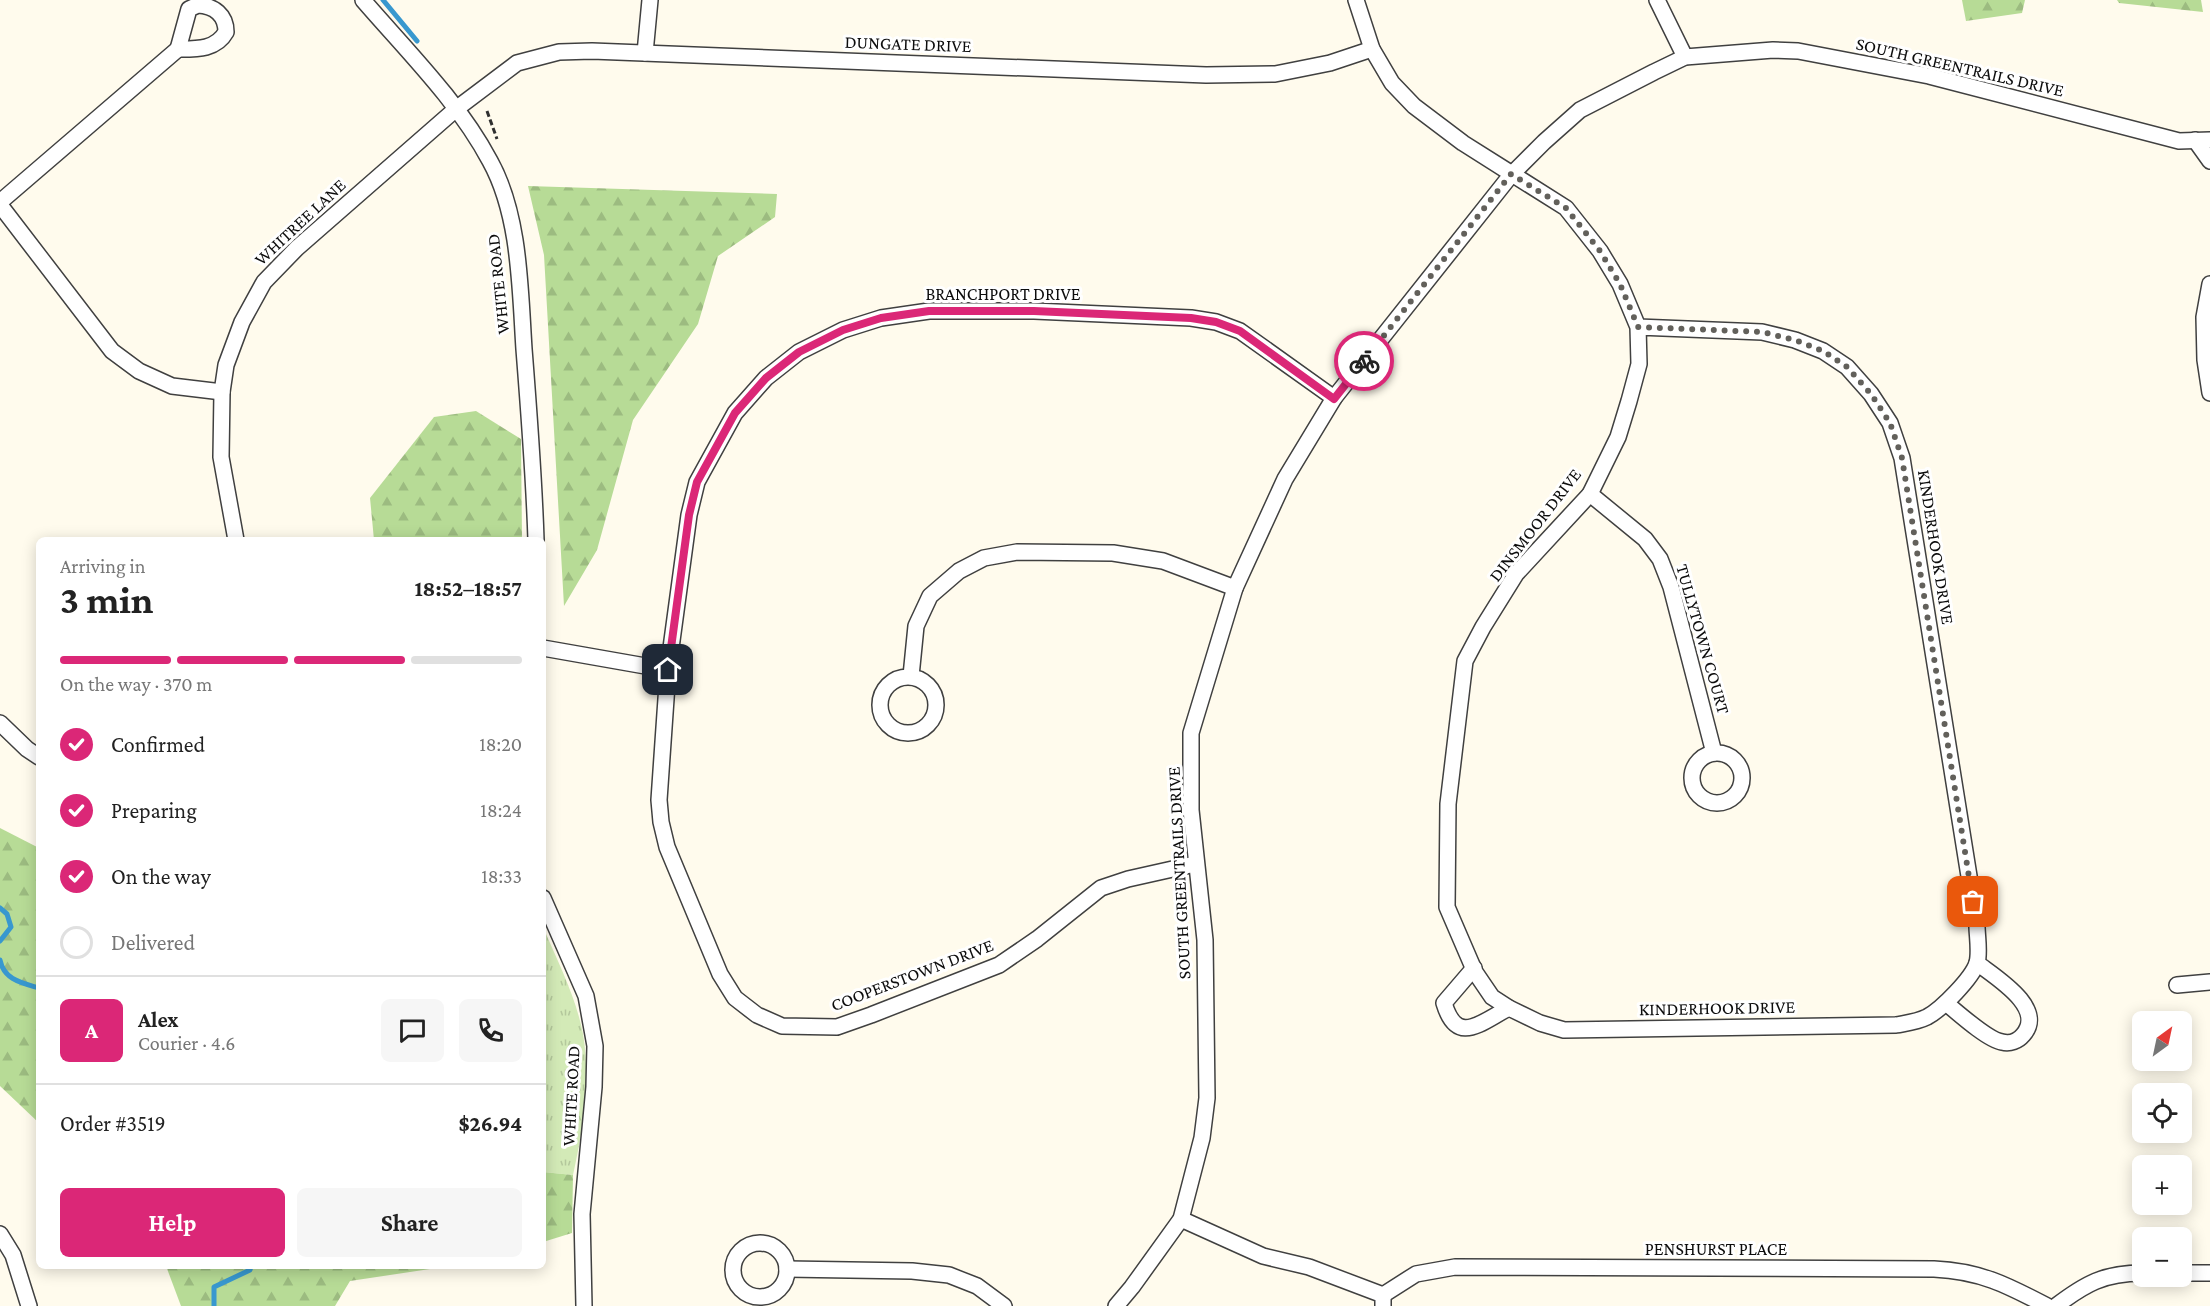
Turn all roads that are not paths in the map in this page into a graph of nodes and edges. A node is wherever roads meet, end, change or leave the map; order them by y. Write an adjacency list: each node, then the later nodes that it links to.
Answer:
1 (363, 0): 9 (street, WHITE ROAD)
2 (650, 0): 7 (street)
3 (1356, 0): 6 (street, DINSMOOR DRIVE)
4 (1657, 0): 8 (street)
5 (178, 49): 13 (street)
6 (1372, 49): 7 (street, DUNGATE DRIVE); 12 (street, DINSMOOR DRIVE)
7 (645, 53): 9 (street, DUNGATE DRIVE)
8 (1685, 57): 10 (street, SOUTH GREENTRAILS DRIVE); 12 (street, SOUTH GREENTRAILS DRIVE)
9 (456, 109): 16 (street, WHITREE LANE); 21 (street, WHITE ROAD)
10 (2203, 140): 11 (street)
11 (2210, 161)
12 (1511, 174): 15 (street, DINSMOOR DRIVE); 18 (street, SOUTH GREENTRAILS DRIVE)
13 (0, 204): 16 (street)
14 (2210, 284): 17 (street)
15 (1638, 327): 19 (street, DINSMOOR DRIVE); 31 (street, KINDERHOOK DRIVE)
16 (222, 392): 20 (street, WHITREE LANE)
17 (2210, 393)
18 (1334, 399): 22 (street, SOUTH GREENTRAILS DRIVE); 24 (street, BRANCHPORT DRIVE)
19 (1590, 494): 27 (street, TULLYTOWN COURT); 32 (street, DINSMOOR DRIVE)
20 (235, 537)
21 (536, 537)
22 (1234, 588): 25 (street); 29 (street, SOUTH GREENTRAILS DRIVE)
23 (546, 649): 24 (street)
24 (668, 670): 29 (street, COOPERSTOWN DRIVE)
25 (911, 676)
26 (0, 723): 28 (street)
27 (1714, 753)
28 (36, 755)
29 (1195, 864): 38 (street, SOUTH GREENTRAILS DRIVE)
30 (546, 905): 46 (street, WHITE ROAD)
31 (1977, 963): 36 (street, KINDERHOOK DRIVE); 36 (street)
32 (1474, 968): 35 (street, DINSMOOR DRIVE); 37 (street)
33 (2210, 982): 34 (street)
34 (2177, 985)
35 (1492, 997): 37 (street, KINDERHOOK DRIVE)
36 (1946, 1003): 37 (street, KINDERHOOK DRIVE)
37 (1509, 1008)
38 (1181, 1219): 44 (street); 48 (street, SOUTH GREENTRAILS DRIVE)
39 (0, 1234): 45 (street)
40 (787, 1269): 47 (street)
41 (2192, 1273): 42 (street)
42 (2210, 1273)
43 (2132, 1274): 50 (street)
44 (1383, 1300): 49 (street, PENSHURST PLACE)
45 (29, 1306)
46 (584, 1306)
47 (1004, 1306)
48 (1116, 1306)
49 (2047, 1306)
50 (2056, 1306)

